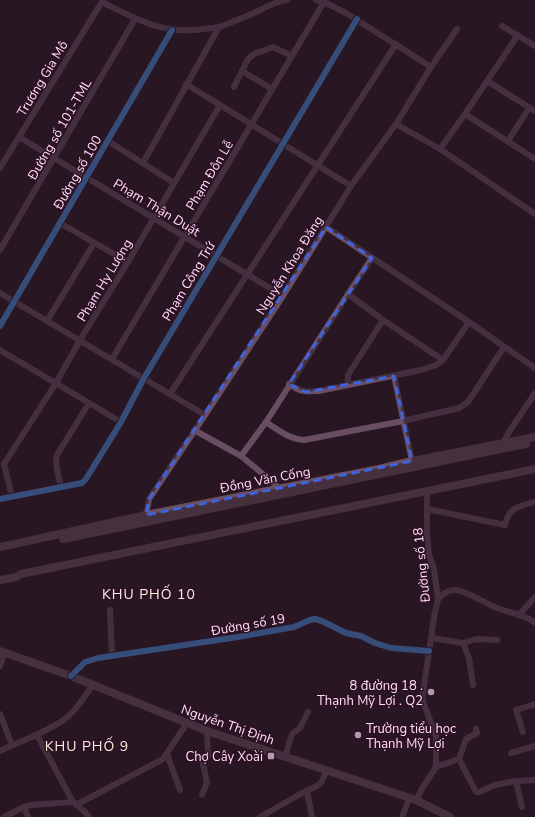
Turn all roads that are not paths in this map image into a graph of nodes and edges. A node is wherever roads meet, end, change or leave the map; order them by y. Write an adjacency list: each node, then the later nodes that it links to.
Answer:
1 (288, 0): 8 (street)
2 (316, 0): 4 (street)
3 (102, 1): 5 (street); 27 (street, Trương Gia Mô)
4 (324, 2): 6 (street); 14 (street, Phạm Đôn Lễ)
5 (135, 19): 10 (street); 32 (street, Đường số 101-TML)
6 (357, 19): 12 (street); 30 (street, Phạm Công Trứ)
7 (502, 26): 11 (street)
8 (219, 27): 10 (street); 18 (street)
9 (457, 29): 15 (street, Nguyễn Khoa Đăng)
10 (172, 30): 28 (street, Đường số 100)
11 (518, 35): 13 (street); 17 (street)
12 (396, 44): 15 (street); 35 (street)
13 (535, 46)
14 (292, 56): 16 (street); 20 (street, Phạm Đôn Lễ)
15 (431, 67): 26 (street, Nguyễn Khoa Đăng)
16 (242, 71): 19 (street); 20 (street)
17 (487, 81): 22 (street); 24 (street)
18 (186, 84): 21 (street); 34 (street)
19 (234, 87)
20 (272, 89): 25 (street, Phạm Đôn Lễ)
21 (220, 105): 25 (street); 38 (street, Phạm Hy Lượng)
22 (529, 108): 23 (street); 29 (street)
23 (535, 111)
24 (465, 114): 29 (street); 31 (street)
25 (251, 124): 30 (street); 44 (street, Phạm Đôn Lễ)
26 (396, 124): 31 (street); 39 (street, Nguyễn Khoa Đăng)
27 (19, 137): 32 (street, Phạm Thận Duật); 36 (street, Trương Gia Mô)
28 (108, 141): 34 (street); 37 (street, Đường số 100)
29 (508, 141): 33 (street)
30 (283, 144): 35 (street); 47 (street, Phạm Công Trứ)
31 (440, 149): 40 (street)
32 (55, 158): 37 (street, Phạm Thận Duật); 46 (street, Đường số 101-TML)
33 (535, 159)
34 (143, 163): 38 (street)
35 (318, 165): 39 (street); 50 (street)
36 (0, 168)
37 (86, 177): 41 (street, Phạm Thận Duật); 42 (street, Đường số 100)
38 (174, 183): 41 (street, Phạm Hy Lượng)
39 (351, 186): 43 (street, Nguyễn Khoa Đăng)
40 (535, 214)
41 (154, 218): 44 (street, Phạm Thận Duật); 49 (street, Phạm Hy Lượng)
42 (60, 223): 45 (street); 54 (street, Đường số 100)
43 (326, 227): 48 (street); 53 (street, Nguyễn Khoa Đăng)
44 (185, 237): 47 (street, Phạm Thận Duật); 62 (street, Phạm Đôn Lễ)
45 (94, 243): 49 (street); 56 (street)
46 (0, 250)
47 (216, 256): 50 (street, Phạm Thận Duật); 66 (street, Phạm Công Trứ)
48 (372, 258): 52 (street); 57 (street)
49 (128, 262): 59 (street, Phạm Hy Lượng)
50 (247, 275): 53 (street, Phạm Thận Duật); 71 (street)
51 (0, 293): 54 (street)
52 (348, 294): 55 (street); 68 (street)
53 (283, 296): 73 (street, Nguyễn Khoa Đăng)
54 (14, 302): 56 (street); 58 (street, Đường số 100)
55 (383, 320): 63 (street); 69 (street)
56 (47, 321): 59 (street)
57 (469, 322): 60 (street); 63 (street)
58 (0, 326)
59 (80, 340): 62 (street); 67 (street, Phạm Hy Lượng)
60 (504, 347): 64 (street); 74 (street)
61 (0, 350): 67 (street)
62 (112, 359): 66 (street)
63 (443, 360): 65 (street)
64 (535, 368)
65 (394, 376): 69 (street); 74 (street)
66 (144, 378): 71 (street); 75 (street, Phạm Công Trứ)
67 (56, 383): 72 (street); 83 (street, Phạm Hy Lượng)
68 (289, 384): 69 (street); 76 (street)
69 (348, 385)
70 (535, 393): 80 (street)
71 (170, 394): 73 (street)
72 (89, 403): 75 (street); 86 (street)
73 (205, 415): 77 (street, Nguyễn Khoa Đăng)
74 (403, 421): 76 (street); 82 (street)
75 (121, 422): 86 (street, Phạm Công Trứ)
76 (266, 422): 81 (street)
77 (194, 430): 81 (street); 93 (street, Nguyễn Khoa Đăng)
78 (535, 438): 80 (main road, Đồng Văn Cống)
79 (535, 443): 80 (main road, Đồng Văn Cống)
80 (503, 446): 82 (main road, Đồng Văn Cống); 87 (main road, Đồng Văn Cống)
81 (240, 456): 87 (street)
82 (412, 461): 87 (main road, Đồng Văn Cống)
83 (2, 463): 89 (street)
84 (535, 469): 94 (main road)
85 (535, 472): 88 (main road)
86 (61, 487): 89 (street, Phạm Công Trứ)
87 (281, 492): 93 (main road, Đồng Văn Cống); 95 (main road, Đồng Văn Cống)
88 (427, 495): 92 (street, Đường số 18); 94 (main road)
89 (12, 497): 90 (street, Phạm Công Trứ)
90 (0, 499)
91 (535, 502): 92 (street, Đường số 18)
92 (427, 509): 100 (street, Đường số 18)
93 (146, 515): 95 (main road, Đồng Văn Cống)
94 (239, 532): 96 (main road)
95 (0, 550)
96 (12, 578): 97 (main road); 98 (main road)
97 (0, 580)
98 (0, 584)
99 (535, 597): 102 (street)
100 (438, 599): 102 (street); 104 (street, Đường số 18)
101 (110, 610): 109 (street)
102 (520, 615): 103 (street)
103 (535, 623)
104 (432, 638): 106 (street); 108 (street, Đường số 18)
105 (497, 640): 106 (street)
106 (463, 643): 113 (street)
107 (1, 651): 110 (street); 111 (main road, Nguyễn Thị Định)
108 (429, 651): 109 (street, Đường số 19); 129 (street, Đường số 18)
109 (112, 655): 111 (street, Đường số 19)
110 (0, 666)
111 (71, 676): 112 (main road, Nguyễn Thị Định)
112 (93, 685): 117 (main road, Nguyễn Thị Định); 121 (street)
113 (473, 685)
114 (535, 704): 120 (street)
115 (308, 712): 127 (street)
116 (0, 714): 122 (street)
117 (187, 723): 119 (main road, Nguyễn Thị Định); 126 (street)
118 (476, 729): 128 (street)
119 (207, 731): 127 (main road, Nguyễn Thị Định); 135 (street)
120 (523, 732)
121 (37, 734): 122 (street); 137 (street)
122 (12, 745): 124 (street)
123 (535, 746): 125 (street)
124 (0, 751)
125 (511, 753)
126 (167, 754): 133 (street); 137 (street)
127 (285, 757): 130 (main road, Nguyễn Thị Định)
128 (459, 759): 129 (street); 132 (street)
129 (436, 766): 136 (street)
130 (327, 770): 134 (street); 136 (main road, Nguyễn Thị Định)
131 (535, 780): 132 (street)
132 (516, 781): 139 (street)
133 (180, 790)
134 (307, 791): 143 (street); 144 (street)
135 (202, 795)
136 (413, 800): 145 (street); 146 (main road, Nguyễn Thị Định)
137 (74, 803): 138 (street); 142 (street)
138 (24, 807): 140 (street); 141 (street)
139 (522, 807)
140 (4, 817)
141 (28, 817)
142 (89, 817)
143 (260, 817)
144 (312, 817)
145 (402, 817)
146 (450, 817)

